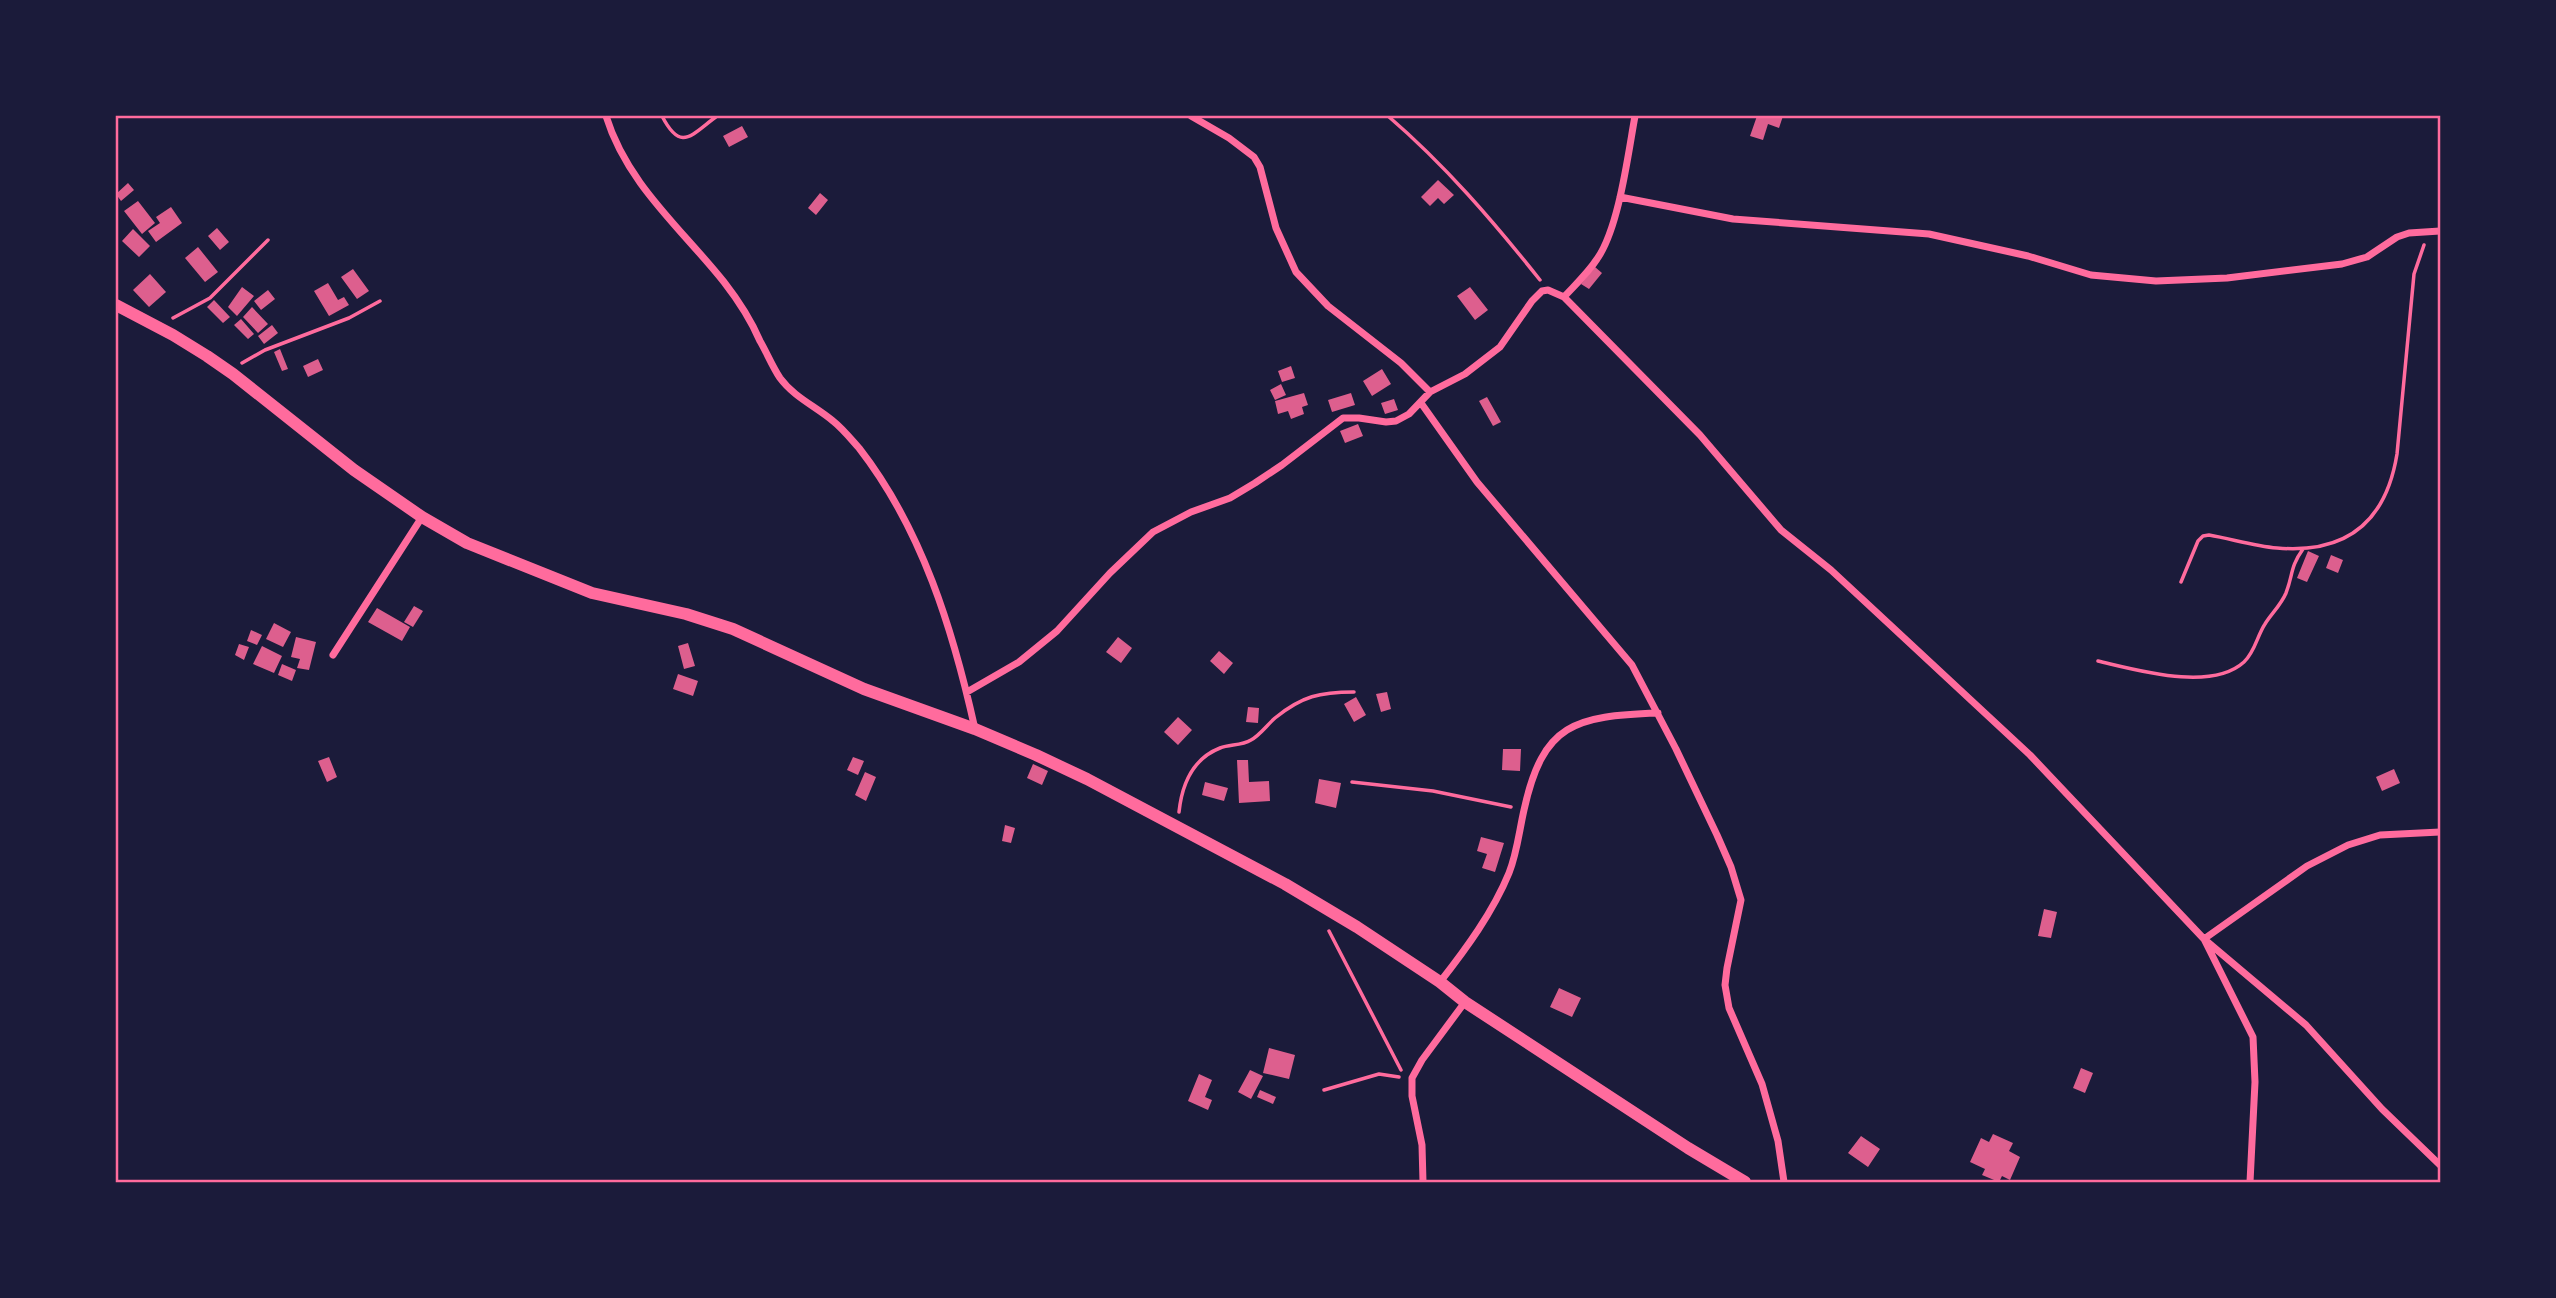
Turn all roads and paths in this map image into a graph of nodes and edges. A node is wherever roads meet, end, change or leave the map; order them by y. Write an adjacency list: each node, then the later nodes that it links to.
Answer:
1 (606, 116): 23 (street)
2 (663, 116): 3 (path)
3 (717, 116)
4 (1191, 116): 16 (street)
5 (1388, 116): 10 (path)
6 (1635, 116): 7 (street)
7 (1619, 197): 8 (street); 11 (street)
8 (2437, 232): 19 (path)
9 (268, 240): 14 (path)
10 (1548, 290): 11 (street); 16 (street)
11 (1564, 297): 32 (street)
12 (380, 301): 15 (path)
13 (116, 305): 14 (street)
14 (156, 326): 15 (street)
15 (230, 372): 18 (street)
16 (1430, 392): 17 (street)
17 (1421, 403): 23 (street); 25 (street)
18 (422, 517): 21 (street); 26 (street)
19 (2303, 549): 20 (path); 22 (path)
20 (2181, 582)
21 (333, 655)
22 (2098, 661)
23 (967, 692): 26 (street)
24 (1354, 692): 29 (path)
25 (1658, 713): 28 (street); 39 (street)
26 (975, 729): 29 (street)
27 (1352, 782): 28 (path)
28 (1524, 810): 33 (street)
29 (1177, 827): 33 (street)
30 (2441, 832): 32 (street)
31 (1324, 923): 35 (path)
32 (2204, 939): 36 (street); 40 (street)
33 (1440, 982): 34 (street)
34 (1465, 1002): 37 (street); 38 (street)
35 (1324, 1090)
36 (2441, 1165)
37 (1423, 1182)
38 (1745, 1182)
39 (1784, 1182)
40 (2249, 1182)

